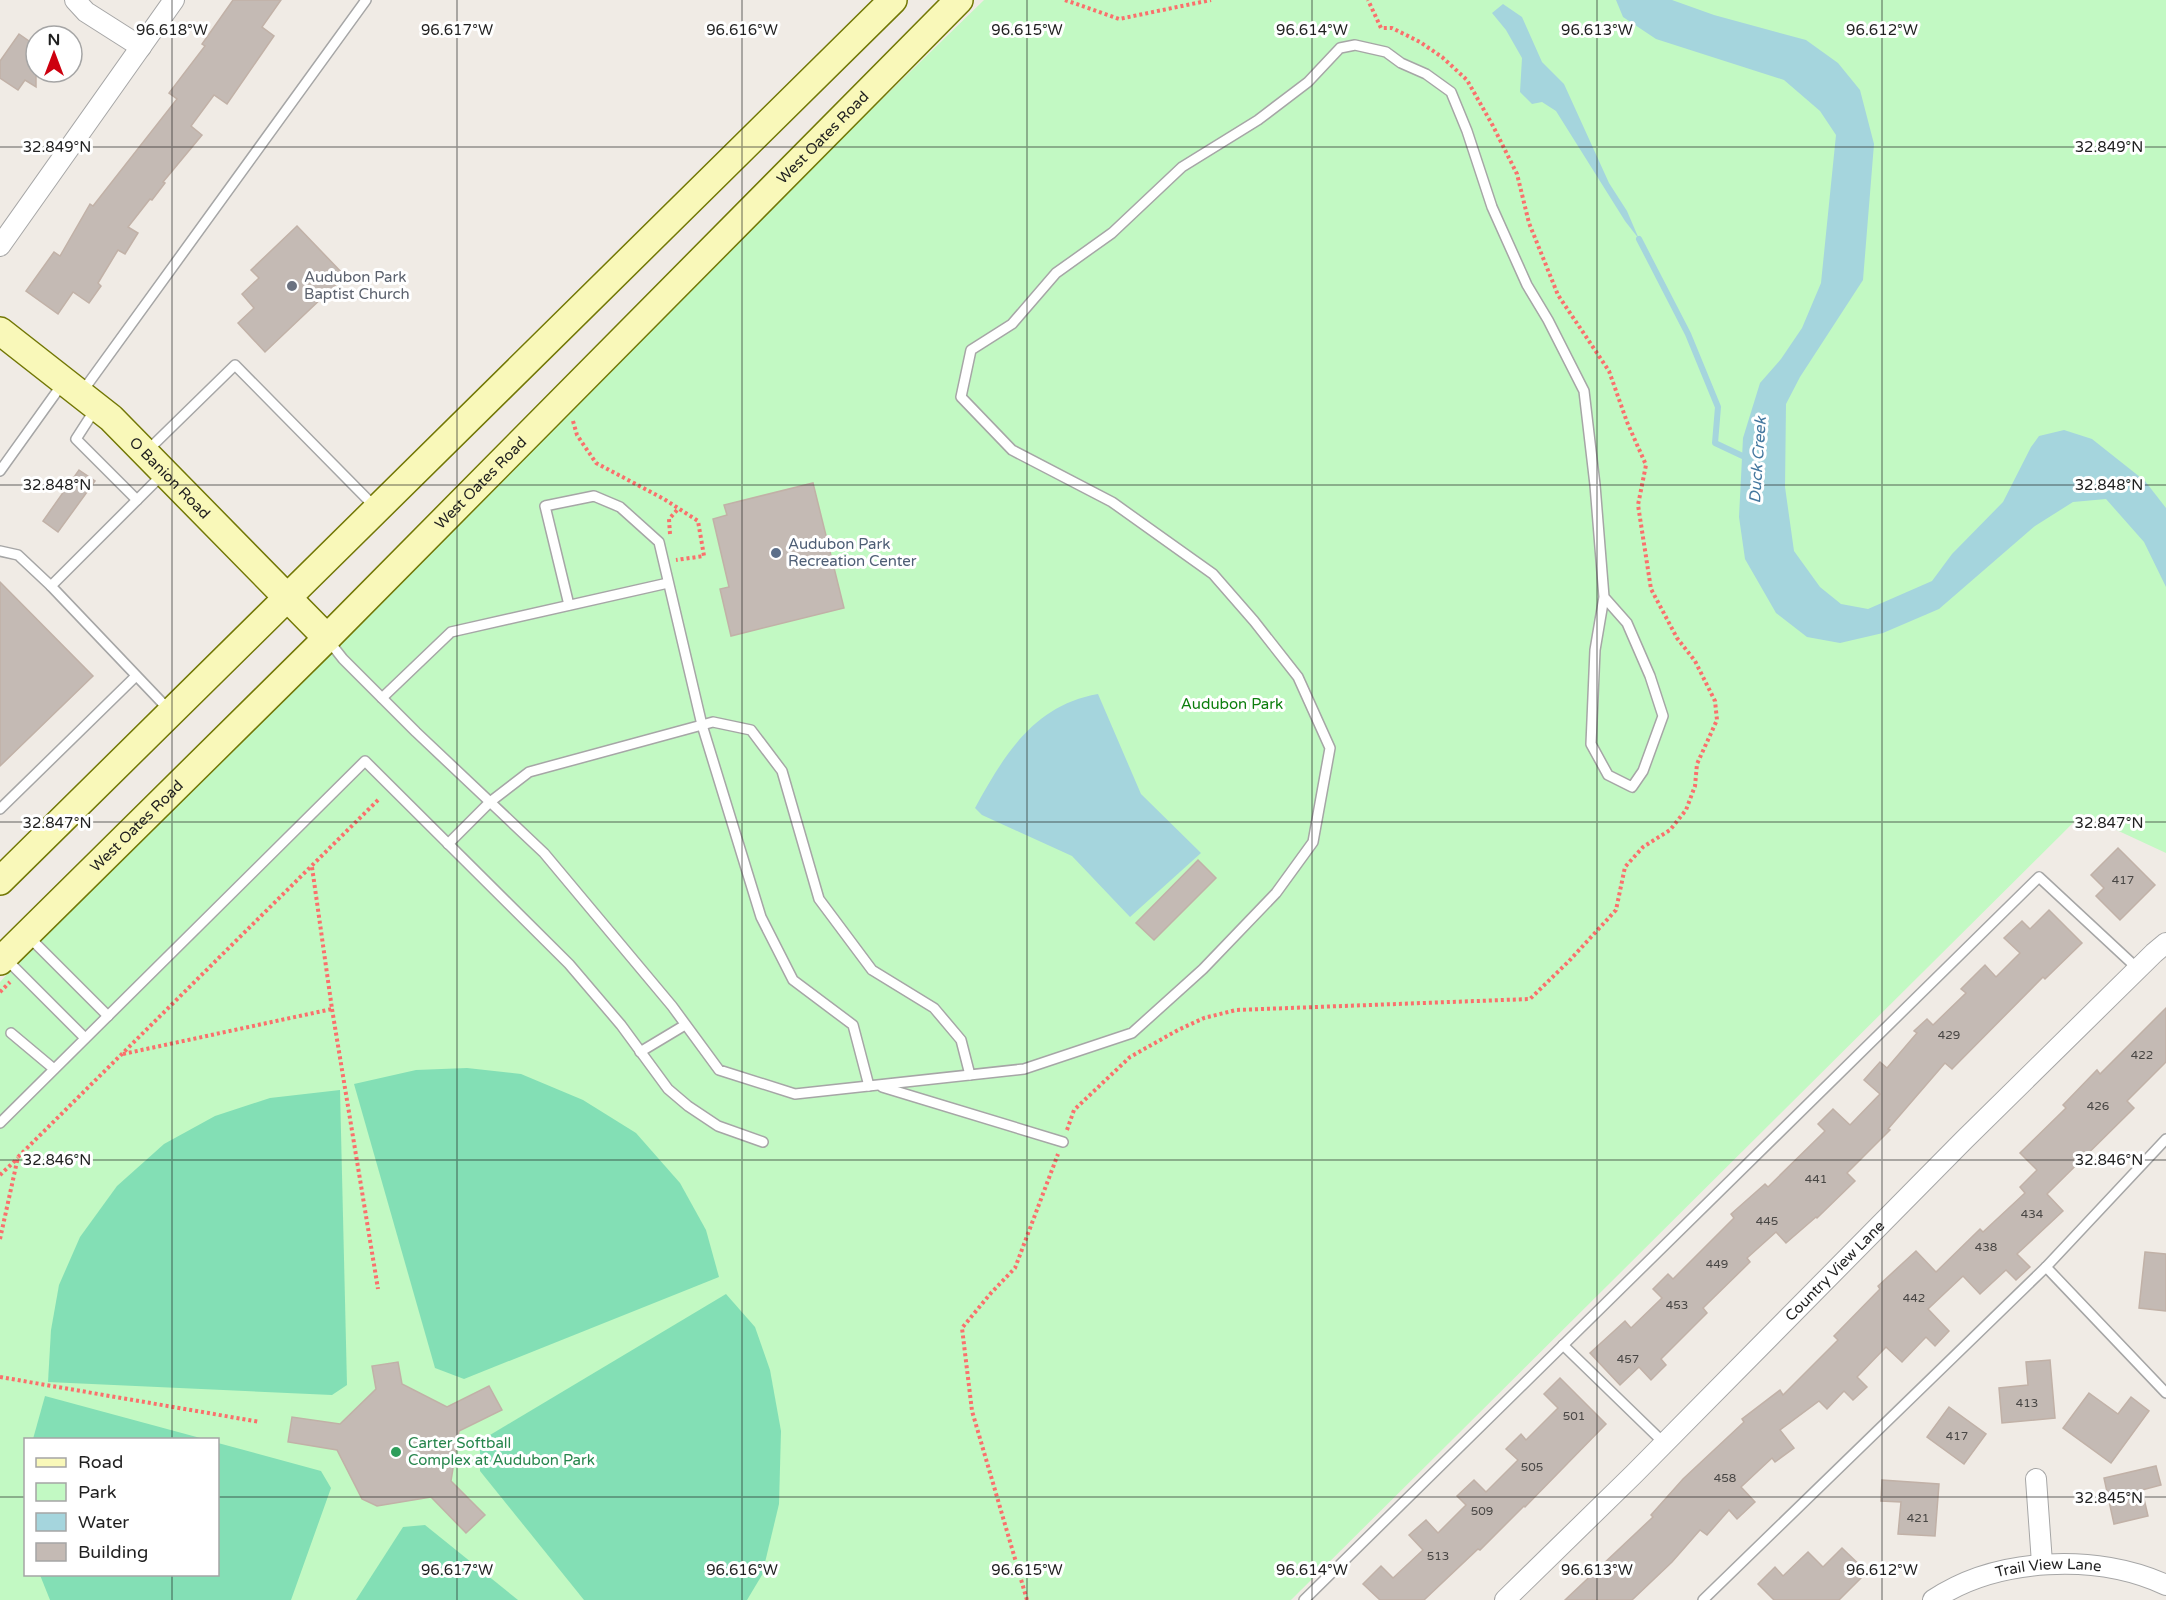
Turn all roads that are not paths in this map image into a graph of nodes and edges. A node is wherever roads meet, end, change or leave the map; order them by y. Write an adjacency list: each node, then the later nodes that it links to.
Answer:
1 (75, 0): 6 (street)
2 (174, 0): 6 (street)
3 (366, 0): 9 (lane)
4 (893, 0): 14 (main road)
5 (958, 0): 21 (main road, West Oates Road)
6 (141, 47): 7 (street)
7 (0, 246)
8 (0, 331): 9 (main road, O Banion Road)
9 (81, 394): 10 (main road, O Banion Road); 11 (lane); 13 (lane)
10 (146, 452): 12 (main road, O Banion Road); 14 (lane)
11 (0, 471)
12 (165, 472): 13 (lane); 18 (main road, O Banion Road)
13 (137, 500): 17 (lane)
14 (376, 508): 18 (main road)
15 (0, 551): 17 (lane)
16 (668, 583): 20 (lane); 20 (lane); 25 (lane)
17 (51, 586): 22 (lane)
18 (287, 597): 21 (main road, O Banion Road); 24 (main road)
19 (1604, 597): 19 (lane); 39 (lane)
20 (569, 605): 23 (lane)
21 (327, 638): 23 (lane); 31 (main road, West Oates Road)
22 (136, 676): 24 (lane); 27 (lane)
23 (382, 698): 26 (lane)
24 (171, 712): 29 (main road)
25 (702, 725): 26 (lane); 39 (lane); 40 (lane)
26 (490, 802): 28 (lane); 34 (lane)
27 (0, 809)
28 (448, 844): 33 (lane); 37 (lane)
29 (0, 881)
30 (2166, 943): 32 (street, Country View Lane)
31 (3, 950): 33 (lane); 36 (lane)
32 (2138, 969): 46 (lane); 48 (street, Country View Lane)
33 (108, 1016): 36 (lane)
34 (685, 1024): 37 (lane); 40 (lane)
35 (11, 1033): 38 (lane)
36 (86, 1038): 38 (lane)
37 (640, 1052): 43 (lane)
38 (54, 1069): 41 (lane)
39 (970, 1075): 40 (lane)
40 (873, 1086): 44 (lane)
41 (0, 1123)
42 (2166, 1138): 45 (lane)
43 (763, 1142)
44 (1063, 1142)
45 (2046, 1267): 47 (lane); 54 (lane)
46 (1563, 1345): 48 (lane); 52 (lane)
47 (2166, 1393)
48 (1664, 1443): 53 (street, Country View Lane)
49 (2036, 1479): 50 (street)
50 (2042, 1563): 51 (street, Trail View Lane); 55 (street, Trail View Lane)
51 (2166, 1585)
52 (1304, 1600)
53 (1505, 1600)
54 (1703, 1600)
55 (1933, 1600)

